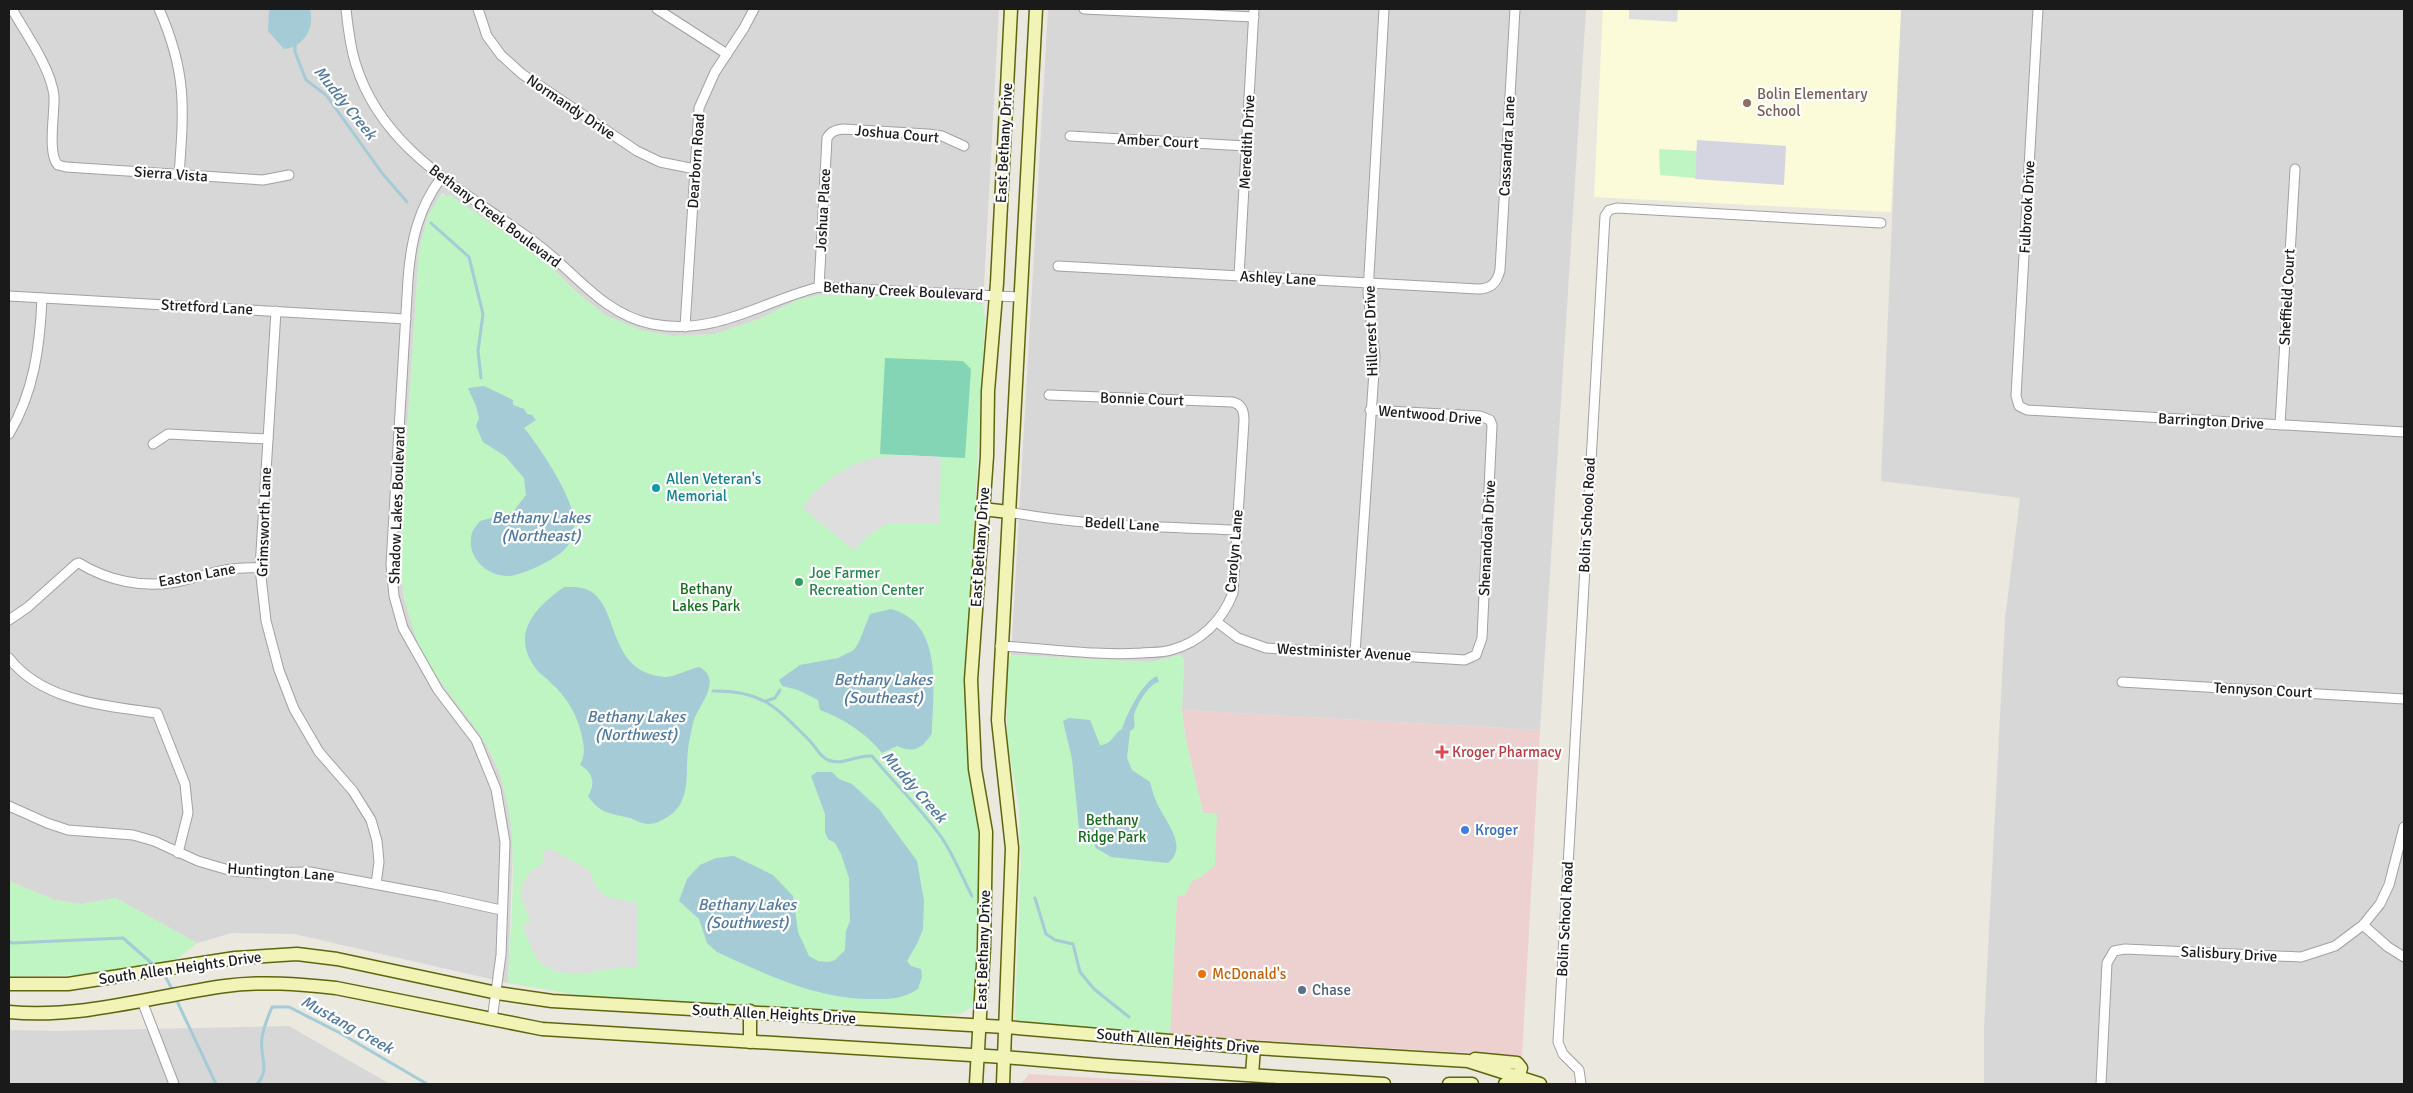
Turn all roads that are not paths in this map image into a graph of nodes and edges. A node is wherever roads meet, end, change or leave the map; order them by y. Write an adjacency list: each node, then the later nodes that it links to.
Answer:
1 (12, 9): 21 (street, Sierra Vista)
2 (159, 9): 21 (street)
3 (346, 9): 23 (street, Bethany Creek Boulevard)
4 (478, 9): 19 (street, Normandy Drive)
5 (657, 9): 14 (street)
6 (754, 9): 14 (street, Dearborn Road)
7 (1011, 9): 30 (main road, East Bethany Drive)
8 (1036, 9): 32 (main road, East Bethany Drive)
9 (1084, 9): 13 (street)
10 (1384, 9): 28 (street, Hillcrest Drive)
11 (1515, 9): 27 (street, Cassandra Lane)
12 (2038, 9): 39 (street, Fulbrook Drive)
13 (1254, 13): 18 (street, Meredith Drive)
14 (727, 54): 19 (street, Dearborn Road)
15 (829, 135): 17 (street, Joshua Court); 29 (street, Joshua Place)
16 (1070, 136): 18 (street, Amber Court)
17 (964, 146)
18 (1246, 146): 26 (street, Meredith Drive)
19 (695, 169): 36 (street, Dearborn Road)
20 (2295, 169): 42 (street, Sheffield Court)
21 (179, 175): 22 (street, Sierra Vista)
22 (289, 175)
23 (441, 178): 35 (street, Shadow Lakes Boulevard); 36 (street, Bethany Creek Boulevard)
24 (1881, 223): 88 (street, Bolin School Road)
25 (1058, 266): 26 (street, Ashley Lane)
26 (1239, 276): 28 (street, Ashley Lane)
27 (1496, 282): 28 (street, Ashley Lane)
28 (1368, 284): 40 (street, Hillcrest Drive)
29 (819, 286): 30 (street, Bethany Creek Boulevard); 36 (street, Bethany Creek Boulevard)
30 (996, 295): 32 (street, Bethany Creek Boulevard); 47 (main road, East Bethany Drive)
31 (9, 296): 33 (street, Stretford Lane)
32 (1020, 297): 48 (main road, East Bethany Drive)
33 (42, 298): 34 (street, Stretford Lane); 44 (street)
34 (276, 311): 35 (street, Stretford Lane); 45 (street, Grimsworth Lane)
35 (406, 319): 63 (street, Shadow Lakes Boulevard)
36 (685, 327)
37 (1049, 395): 38 (street, Bonnie Court)
38 (1236, 403): 49 (street, Carolyn Lane)
39 (2019, 406): 42 (street, Barrington Drive)
40 (1370, 410): 41 (street, Wentwood Drive); 54 (street, Hillcrest Drive)
41 (1490, 420): 55 (street, Shenandoah Drive)
42 (2280, 425): 43 (street, Barrington Drive)
43 (2404, 432)
44 (9, 434)
45 (268, 440): 46 (street); 50 (street, Grimsworth Lane)
46 (153, 444)
47 (982, 509): 48 (main road); 72 (main road, East Bethany Drive)
48 (1009, 512): 49 (street, Bedell Lane); 53 (main road, East Bethany Drive)
49 (1236, 530): 52 (street, Carolyn Lane)
50 (260, 568): 51 (street, Easton Lane); 62 (street, Grimsworth Lane)
51 (9, 620)
52 (1217, 622): 53 (street, Carolyn Lane); 54 (street, Westminister Avenue)
53 (1000, 646): 73 (main road, East Bethany Drive)
54 (1355, 653): 55 (street, Westminister Avenue)
55 (1476, 655)
56 (9, 658): 61 (street)
57 (2122, 682): 58 (street, Tennyson Court)
58 (2404, 699)
59 (9, 806): 61 (street, Huntington Lane)
60 (2404, 828): 64 (street, Salisbury Drive)
61 (178, 853): 62 (street, Huntington Lane)
62 (376, 884): 63 (street, Huntington Lane)
63 (501, 910): 67 (street, Shadow Lakes Boulevard)
64 (2363, 925): 65 (street); 89 (street, Salisbury Drive)
65 (2404, 956)
66 (9, 984): 67 (main road, South Allen Heights Drive)
67 (497, 993): 69 (main road, South Allen Heights Drive); 71 (street, Shadow Lakes Boulevard)
68 (147, 1000): 70 (main road, South Allen Heights Drive); 71 (main road, South Allen Heights Drive); 80 (street)
69 (750, 1011): 72 (main road, South Allen Heights Drive); 74 (main road)
70 (9, 1012)
71 (492, 1020): 74 (main road, South Allen Heights Drive)
72 (980, 1026): 73 (main road, South Allen Heights Drive); 76 (main road, East Bethany Drive)
73 (1004, 1027): 75 (main road, South Allen Heights Drive); 77 (main road, East Bethany Drive)
74 (750, 1042): 76 (main road, South Allen Heights Drive)
75 (1254, 1048): 78 (main road); 79 (main road, South Allen Heights Drive)
76 (977, 1055): 77 (main road, South Allen Heights Drive); 81 (main road, East Bethany Drive)
77 (1004, 1057): 78 (main road, South Allen Heights Drive); 82 (main road, East Bethany Drive)
78 (1252, 1074): 83 (main road, South Allen Heights Drive)
79 (1518, 1077): 86 (main road); 87 (main road, South Allen Heights Drive)
80 (174, 1084)
81 (976, 1084)
82 (1003, 1084)
83 (1384, 1084)
84 (1449, 1084): 85 (main road)
85 (1472, 1084)
86 (1506, 1084)
87 (1540, 1084)
88 (1581, 1084)
89 (2101, 1084)

